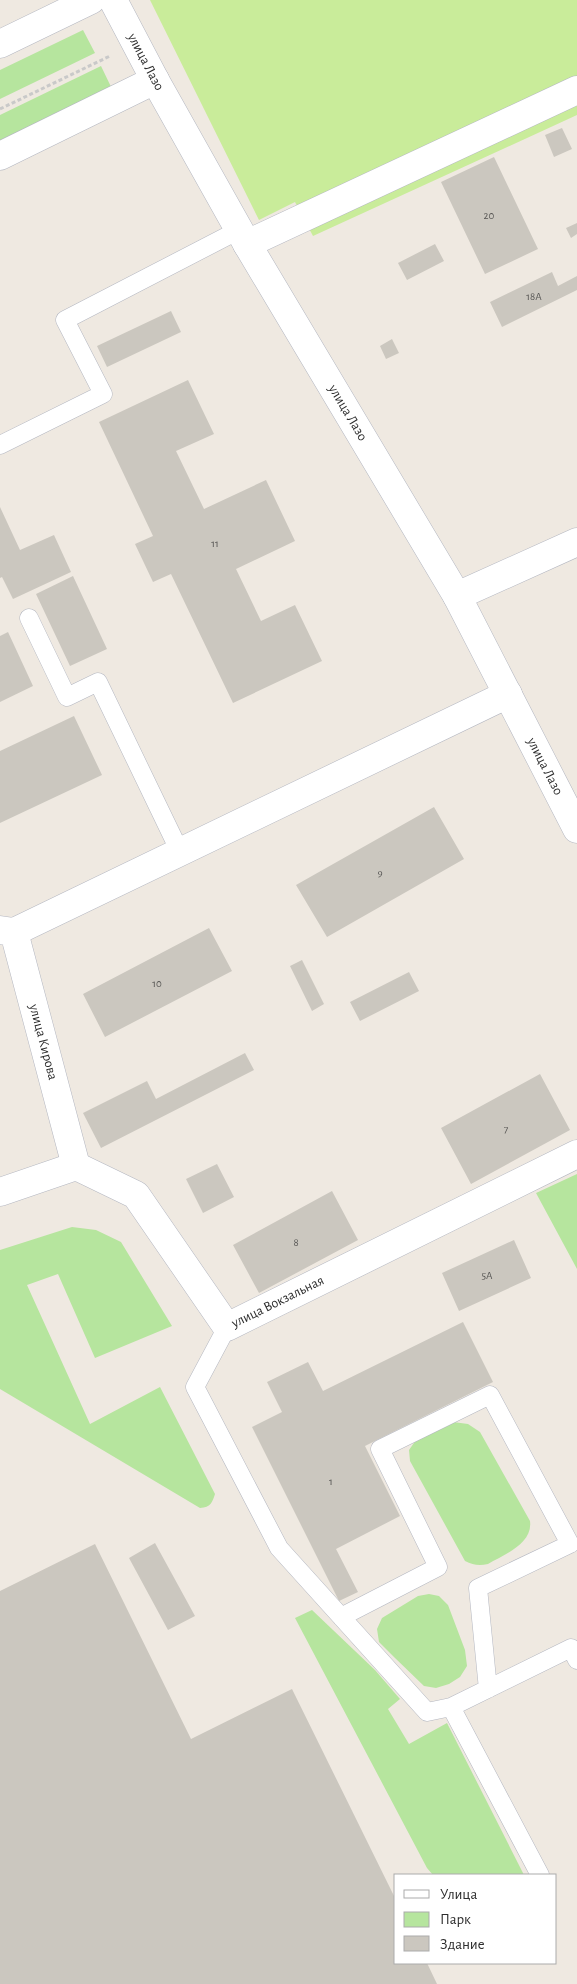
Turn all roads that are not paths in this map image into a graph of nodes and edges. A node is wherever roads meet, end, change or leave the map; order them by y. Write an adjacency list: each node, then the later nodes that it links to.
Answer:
1 (91, 0): 3 (street)
2 (113, 0): 4 (street, улица Лазо)
3 (0, 44)
4 (154, 80): 6 (street); 7 (street, улица Лазо)
5 (577, 90): 7 (street)
6 (0, 156)
7 (243, 237): 8 (lane); 10 (street, улица Лазо)
8 (0, 445)
9 (577, 542): 10 (street)
10 (457, 596): 12 (street, улица Лазо)
11 (29, 618): 14 (lane)
12 (508, 694): 13 (street, улица Лазо); 14 (street)
13 (577, 829)
14 (180, 852): 15 (street)
15 (7, 931): 17 (street, улица Кирова)
16 (577, 1154): 19 (street, улица Вокзальная)
17 (76, 1166): 18 (street); 19 (street, улица Вокзальная)
18 (0, 1192)
19 (227, 1327): 20 (lane)
20 (341, 1617): 22 (lane); 23 (lane)
21 (577, 1660): 22 (lane)
22 (488, 1689): 23 (lane)
23 (451, 1707): 24 (lane)
24 (539, 1874)

